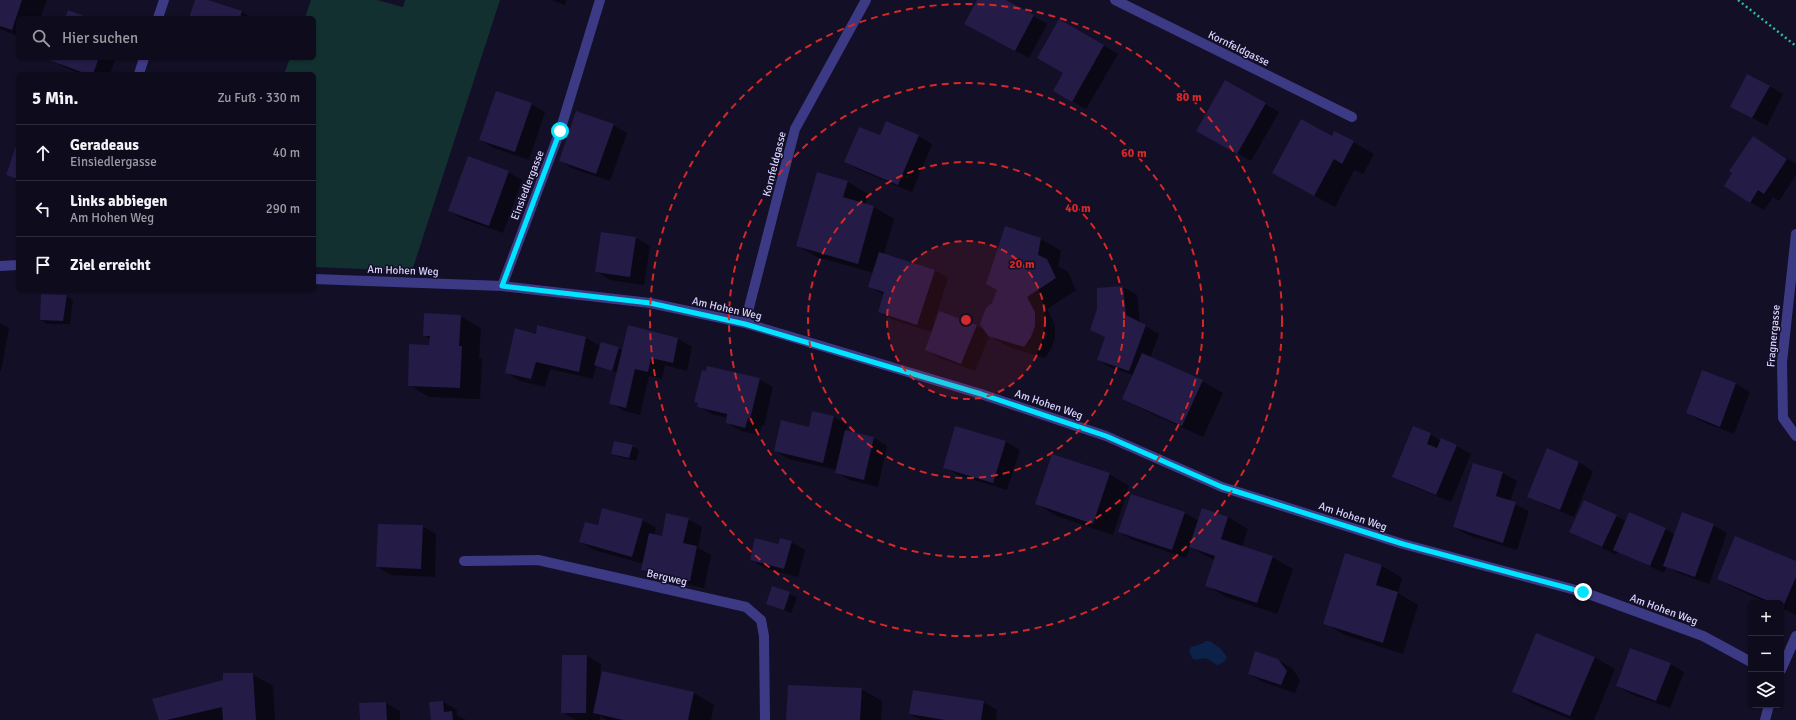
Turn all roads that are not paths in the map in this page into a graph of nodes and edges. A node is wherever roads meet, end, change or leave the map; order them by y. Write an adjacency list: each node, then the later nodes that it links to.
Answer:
1 (164, 0): 5 (street)
2 (600, 0): 13 (street, Einsiedlergasse)
3 (866, 0): 14 (street, Kornfeldgasse)
4 (1115, 0): 8 (street, Kornfeldgasse)
5 (159, 16)
6 (143, 60): 7 (street)
7 (140, 72)
8 (1352, 117)
9 (1796, 234): 15 (street, Fragnergasse)
10 (16, 265): 11 (street)
11 (0, 266)
12 (316, 279): 13 (street, Am Hohen Weg)
13 (502, 286): 14 (street, Am Hohen Weg)
14 (745, 324): 18 (street, Am Hohen Weg)
15 (1796, 436)
16 (464, 561): 21 (street, Bergweg)
17 (1796, 636): 19 (street)
18 (1748, 660)
19 (1784, 663)
20 (1768, 708): 22 (street)
21 (765, 720)
22 (1765, 720)

